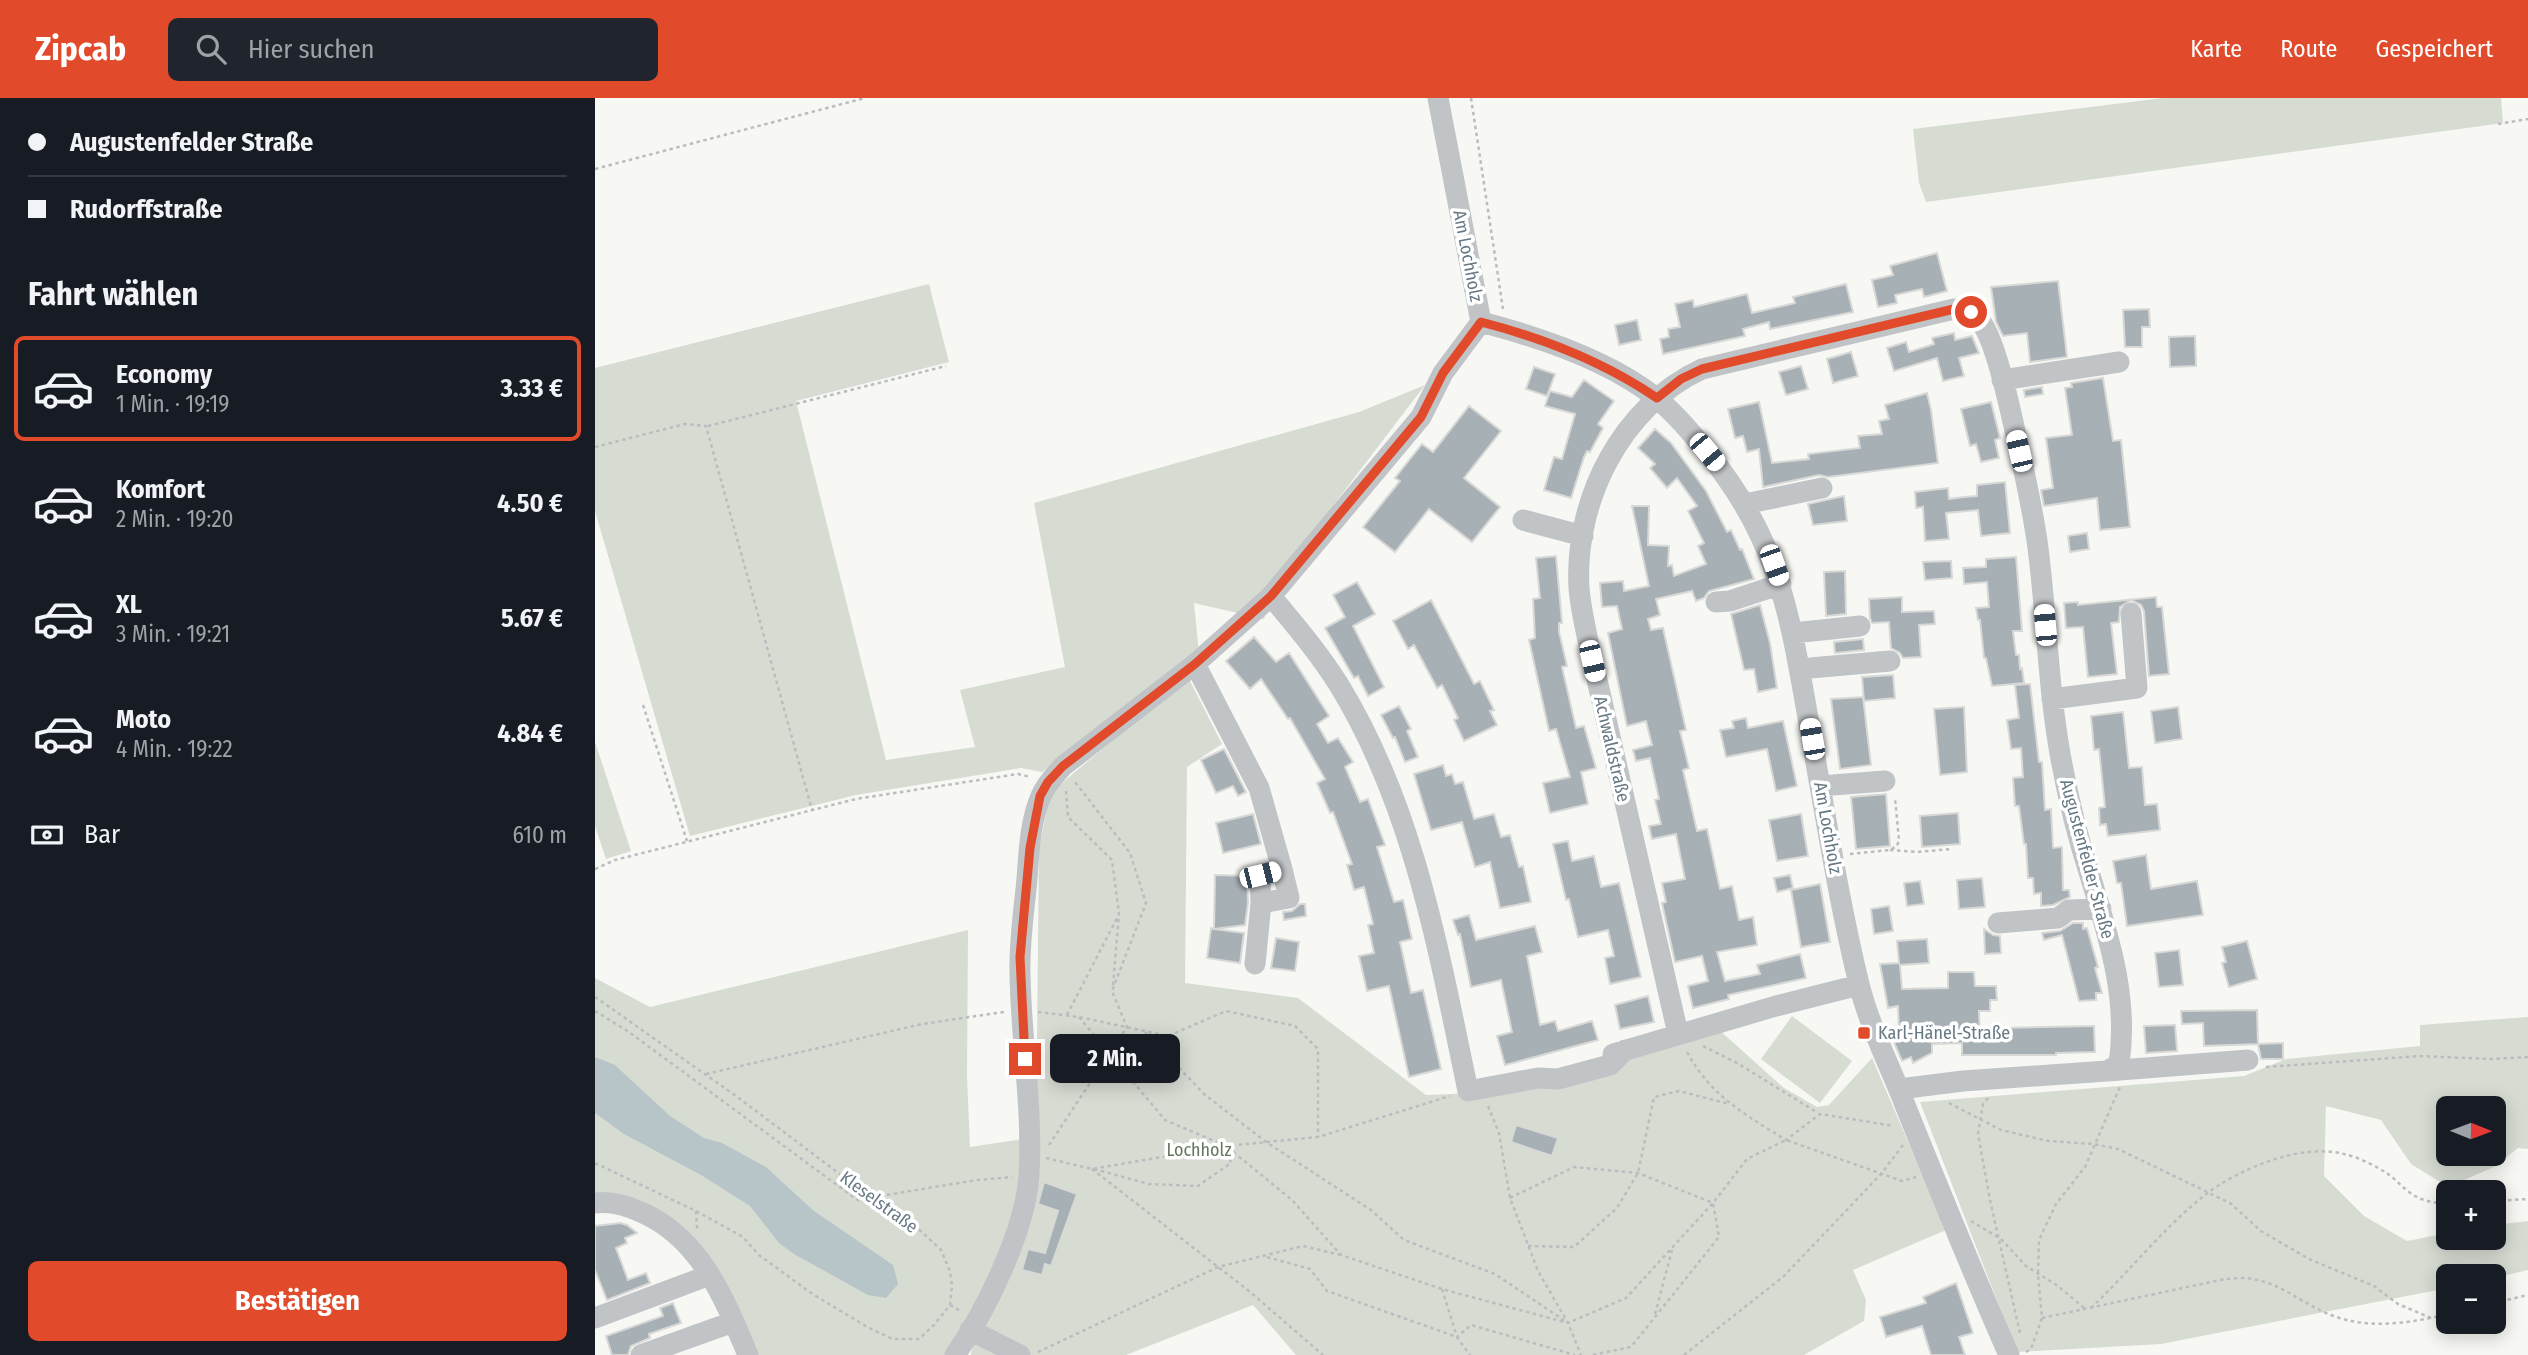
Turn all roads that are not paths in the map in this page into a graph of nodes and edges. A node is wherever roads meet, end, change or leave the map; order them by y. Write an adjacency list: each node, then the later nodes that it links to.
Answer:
1 (1438, 98): 2 (street, Am Lochholz)
2 (1481, 322): 5 (street, Am Lochholz); 11 (street)
3 (2119, 362): 4 (street)
4 (2002, 380): 5 (street, Augustenfelder Straße); 20 (street, Augustenfelder Straße)
5 (1657, 398): 7 (street, Am Lochholz); 9 (street, Achwaldstraße)
6 (1822, 488): 7 (street)
7 (1745, 504): 10 (street, Am Lochholz)
8 (1524, 520): 9 (street)
9 (1583, 536): 28 (street, Achwaldstraße)
10 (1781, 584): 12 (street); 15 (street, Am Lochholz)
11 (1271, 596): 17 (street); 28 (street)
12 (1716, 602)
13 (2131, 613): 19 (street)
14 (1860, 626): 15 (street)
15 (1793, 633): 18 (street, Am Lochholz)
16 (1890, 661): 18 (street)
17 (1195, 664): 26 (street); 36 (street)
18 (1799, 669): 22 (street, Am Lochholz)
19 (2098, 693): 20 (street); 21 (street)
20 (2052, 699): 24 (street, Augustenfelder Straße)
21 (2147, 699)
22 (1820, 786): 23 (street); 27 (street, Am Lochholz)
23 (1890, 789)
24 (2101, 909): 25 (street); 30 (street, Augustenfelder Straße)
25 (1998, 923)
26 (1255, 964)
27 (1859, 985): 28 (street); 31 (street, Am Lochholz)
28 (1678, 1034)
29 (2257, 1064): 30 (street)
30 (2114, 1071): 31 (street)
31 (1909, 1088): 37 (street, Am Lochholz)
32 (595, 1203): 33 (street)
33 (710, 1275): 34 (street); 35 (street)
34 (595, 1318)
35 (736, 1328): 39 (street); 40 (street); 41 (street)
36 (970, 1330): 38 (street); 42 (street)
37 (2011, 1352)
38 (956, 1354)
39 (641, 1355)
40 (679, 1355)
41 (748, 1355)
42 (1020, 1355)

